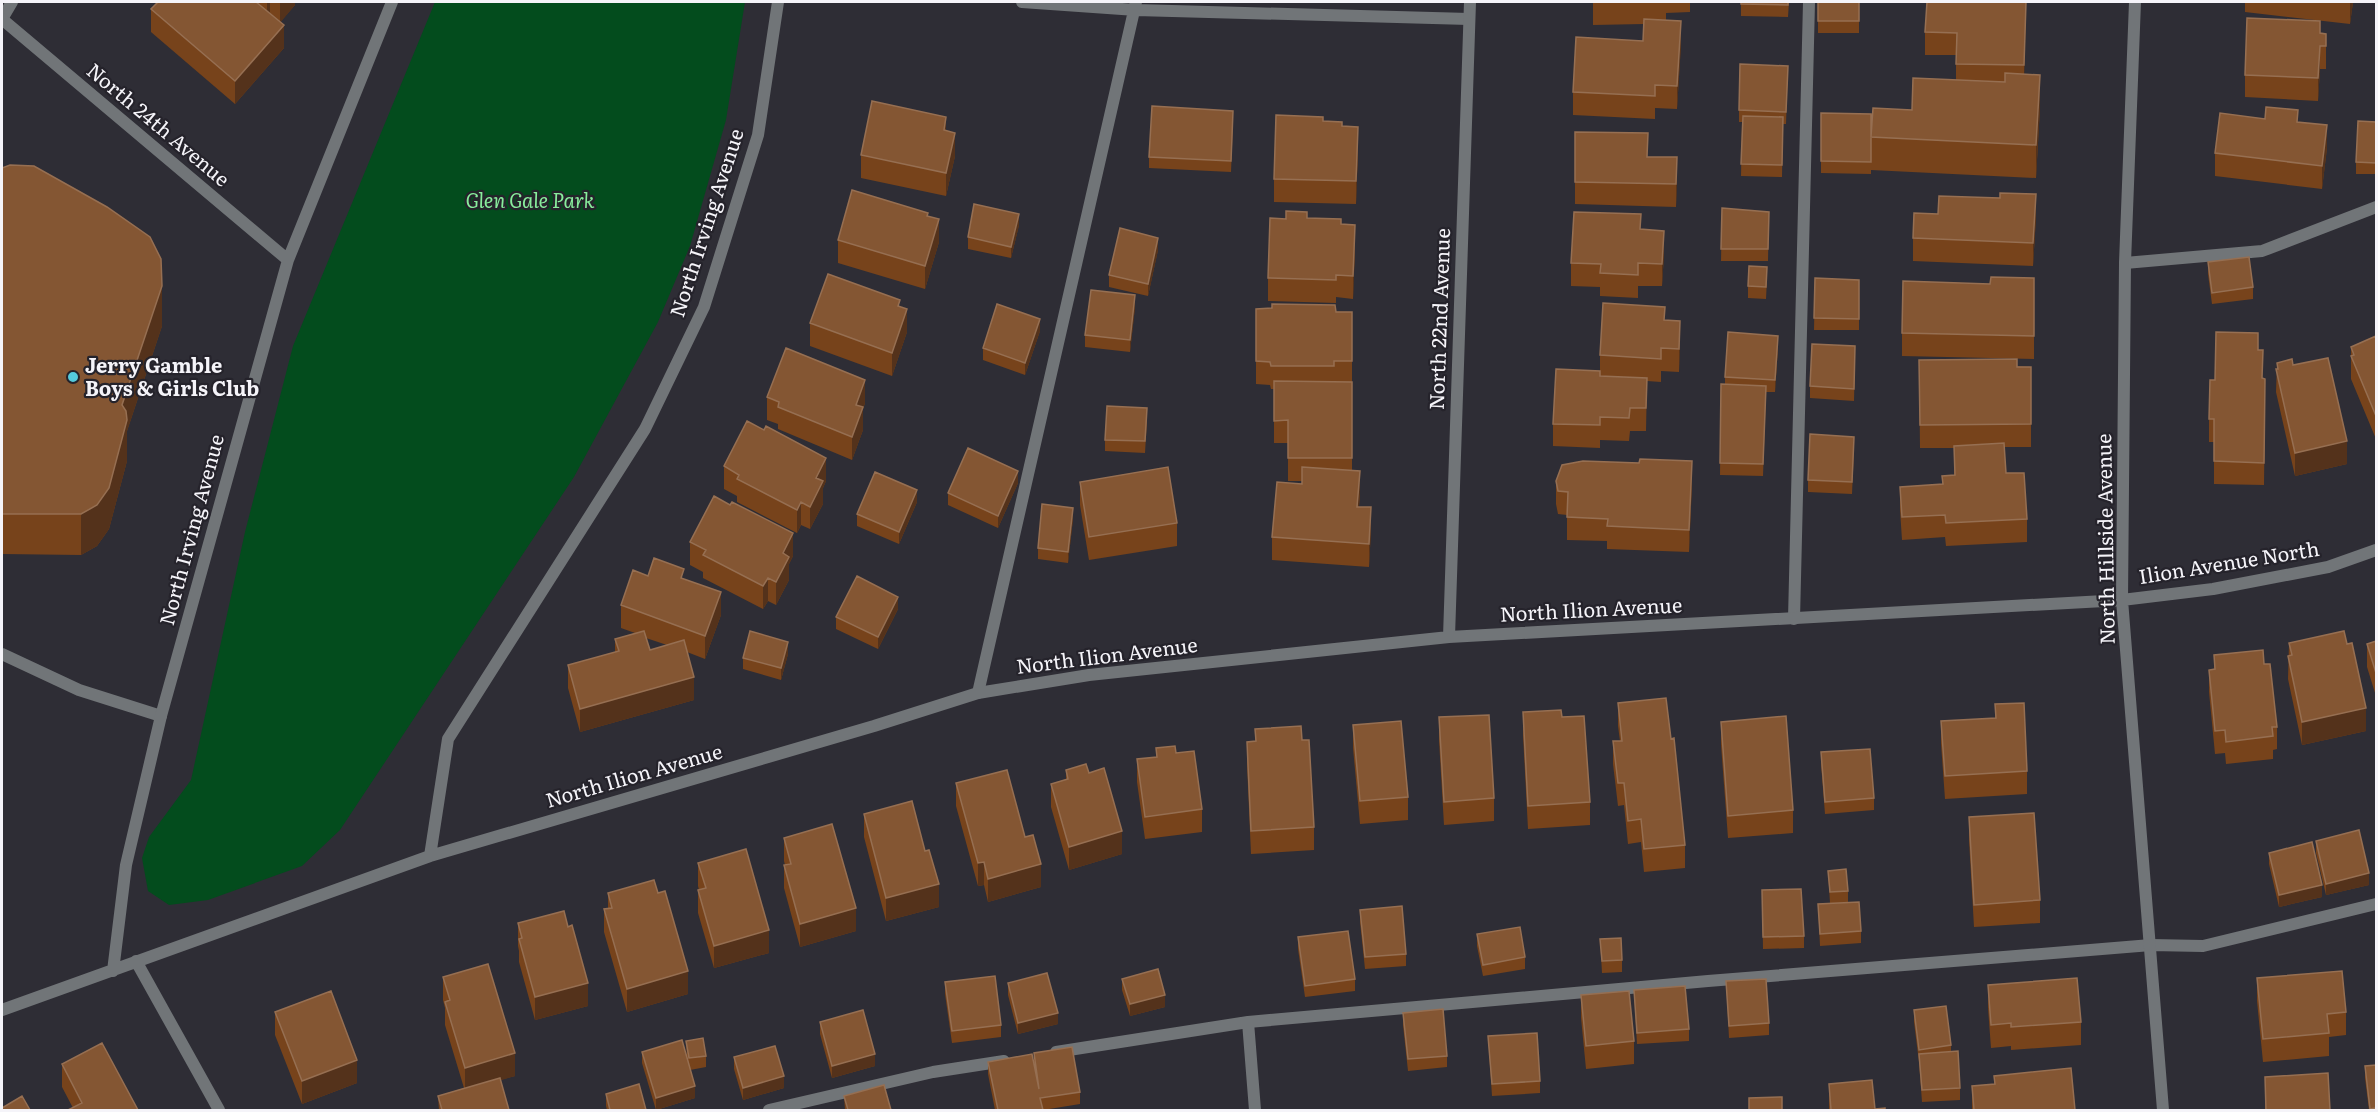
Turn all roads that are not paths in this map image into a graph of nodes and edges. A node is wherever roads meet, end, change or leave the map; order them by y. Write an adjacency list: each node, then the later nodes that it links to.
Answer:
1 (12, 2): 10 (street)
2 (392, 2): 12 (street, North Irving Avenue)
3 (778, 2): 21 (street, North Irving Avenue)
4 (1022, 2): 8 (street)
5 (1470, 2): 9 (street, North 22nd Avenue)
6 (1809, 2): 16 (street)
7 (2135, 2): 13 (street, North Hillside Avenue)
8 (1136, 6): 9 (street); 19 (street)
9 (1469, 19): 17 (street, North 22nd Avenue)
10 (2, 20): 12 (street, North 24th Avenue)
11 (2376, 207): 13 (street)
12 (288, 260): 20 (street, North Irving Avenue)
13 (2125, 263): 15 (street, North Hillside Avenue)
14 (2376, 550): 15 (street, Ilion Avenue North)
15 (2122, 600): 16 (street, North Ilion Avenue); 23 (street, North Hillside Avenue)
16 (1794, 619): 17 (street, North Ilion Avenue)
17 (1449, 637): 19 (street, North Ilion Avenue)
18 (2, 654): 20 (street)
19 (978, 693): 21 (street, North Ilion Avenue)
20 (161, 716): 25 (street, North Irving Avenue)
21 (430, 856): 24 (street, North Ilion Avenue)
22 (2376, 904): 23 (street)
23 (2151, 945): 27 (street); 33 (street, North Hillside Avenue)
24 (136, 961): 25 (street, North Ilion Avenue); 30 (street)
25 (113, 971): 26 (street)
26 (2, 1010)
27 (1248, 1022): 28 (street); 32 (street)
28 (1038, 1055)
29 (1014, 1059): 31 (street)
30 (219, 1110)
31 (769, 1110)
32 (1255, 1110)
33 (2163, 1110)

